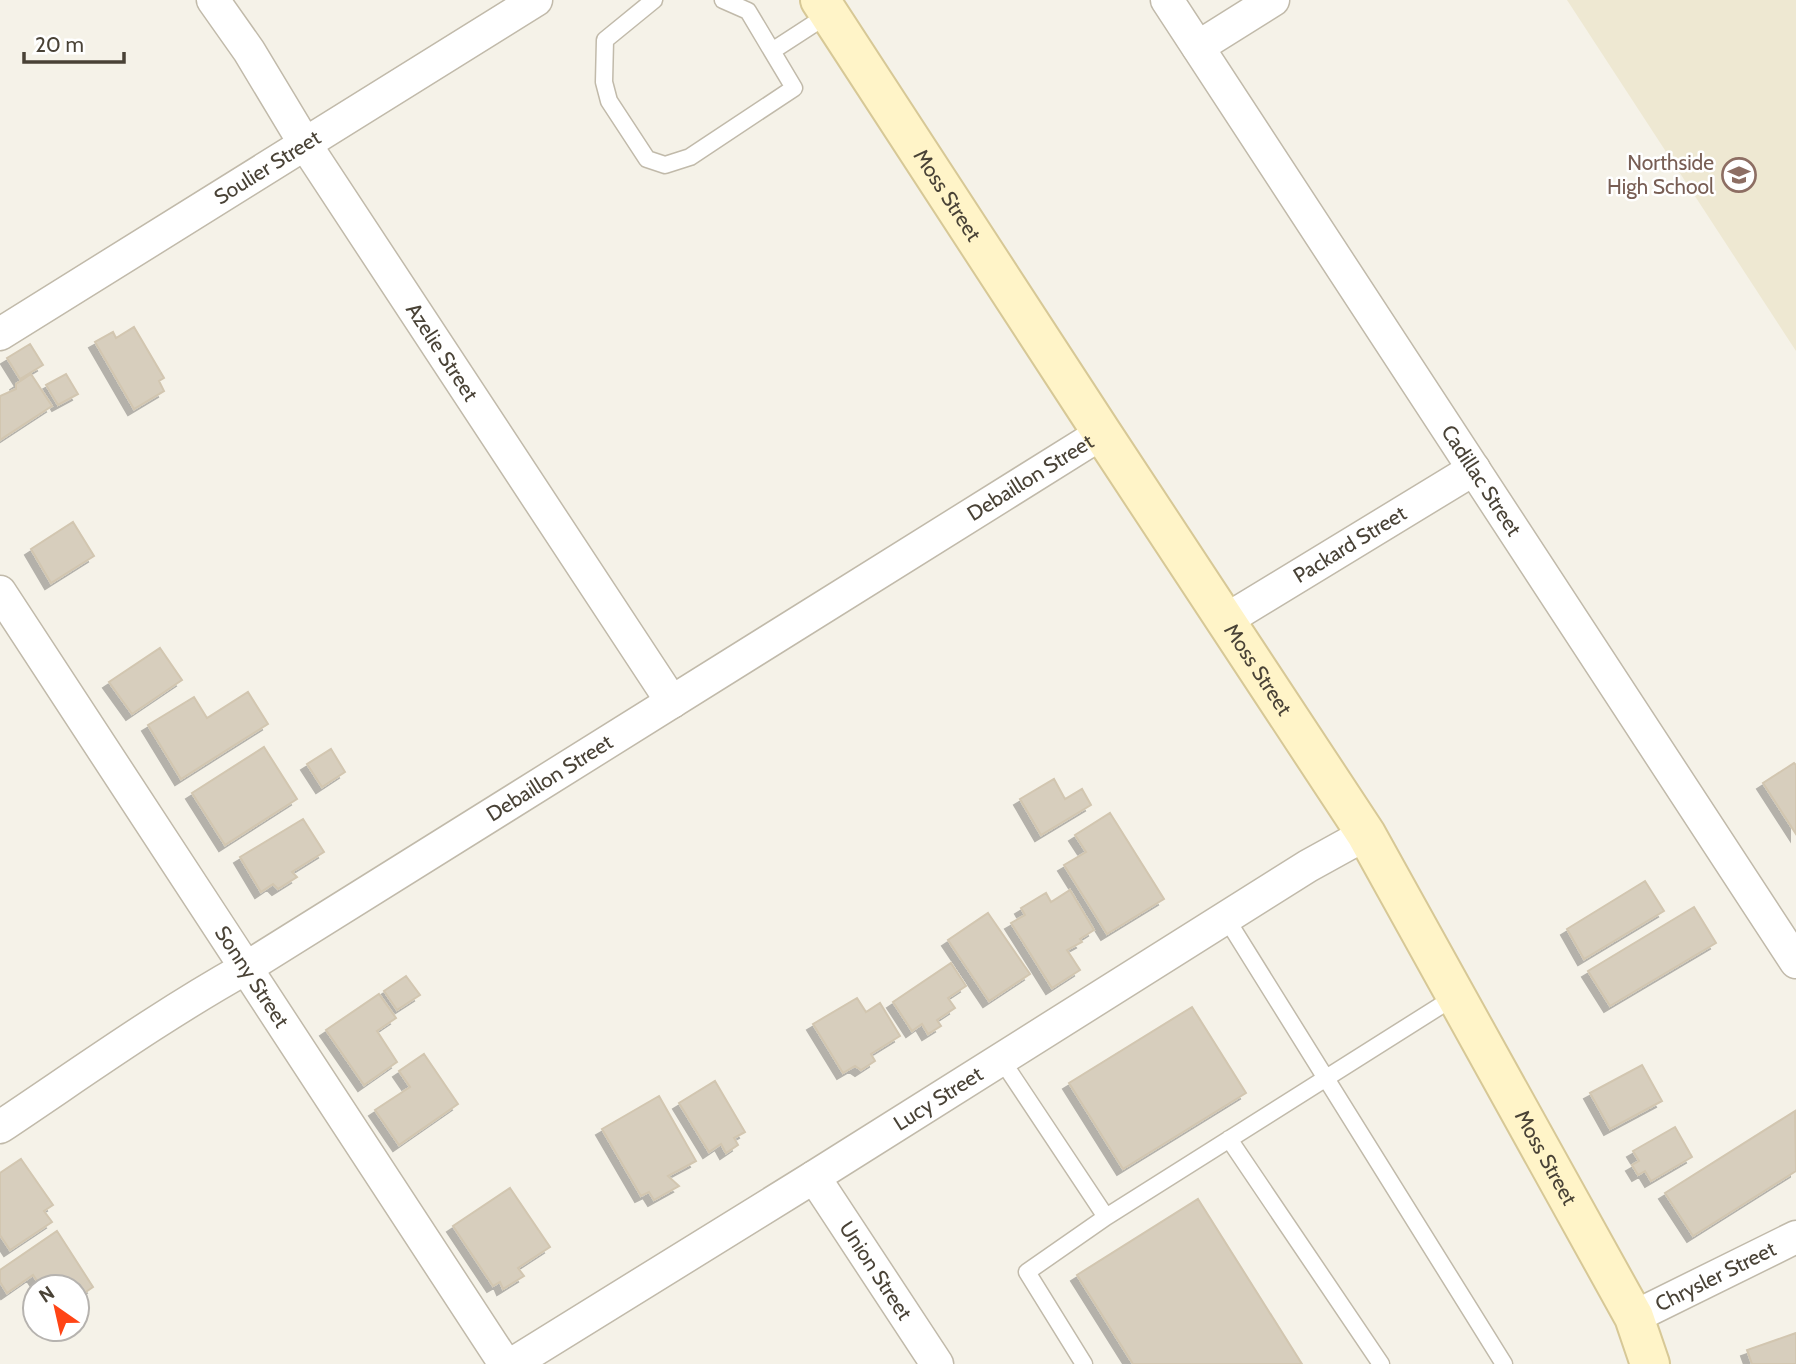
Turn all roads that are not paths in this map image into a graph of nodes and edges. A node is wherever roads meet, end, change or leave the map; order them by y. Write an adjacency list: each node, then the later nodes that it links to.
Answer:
1 (212, 0): 10 (street, Azelie Street)
2 (536, 0): 10 (street, Soulier Street)
3 (654, 0): 9 (lane)
4 (723, 0): 9 (lane)
5 (1167, 0): 8 (street, Cadillac Street)
6 (1273, 0): 8 (street)
7 (824, 7): 9 (lane); 12 (main road, Moss Street)
8 (1198, 47): 13 (street, Cadillac Street)
9 (772, 51)
10 (305, 144): 11 (street, Soulier Street); 16 (street, Azelie Street)
11 (0, 334)
12 (1102, 433): 15 (main road, Moss Street); 16 (street, Debaillon Street)
13 (1474, 469): 15 (street, Packard Street); 19 (street, Cadillac Street)
14 (0, 592): 20 (street, Sonny Street)
15 (1226, 620): 17 (main road, Moss Street)
16 (672, 702): 20 (street, Debaillon Street)
17 (1366, 834): 18 (street, Lucy Street); 21 (main road, Moss Street)
18 (1226, 918): 22 (street, Lucy Street); 23 (lane)
19 (1796, 962)
20 (246, 968): 24 (street, Debaillon Street); 30 (street, Sonny Street)
21 (1456, 996): 23 (lane); 29 (main road, Moss Street)
22 (1000, 1059): 26 (street, Lucy Street); 27 (lane)
23 (1326, 1077): 25 (lane); 35 (lane)
24 (0, 1127)
25 (1229, 1139): 27 (lane); 34 (lane)
26 (814, 1177): 31 (street, Lucy Street); 32 (street, Union Street)
27 (1106, 1217): 33 (lane)
28 (1796, 1237): 29 (street, Chrysler Street)
29 (1634, 1317): 36 (main road, Moss Street)
30 (505, 1364)
31 (512, 1364)
32 (937, 1364)
33 (1084, 1364)
34 (1381, 1364)
35 (1504, 1364)
36 (1650, 1364)

